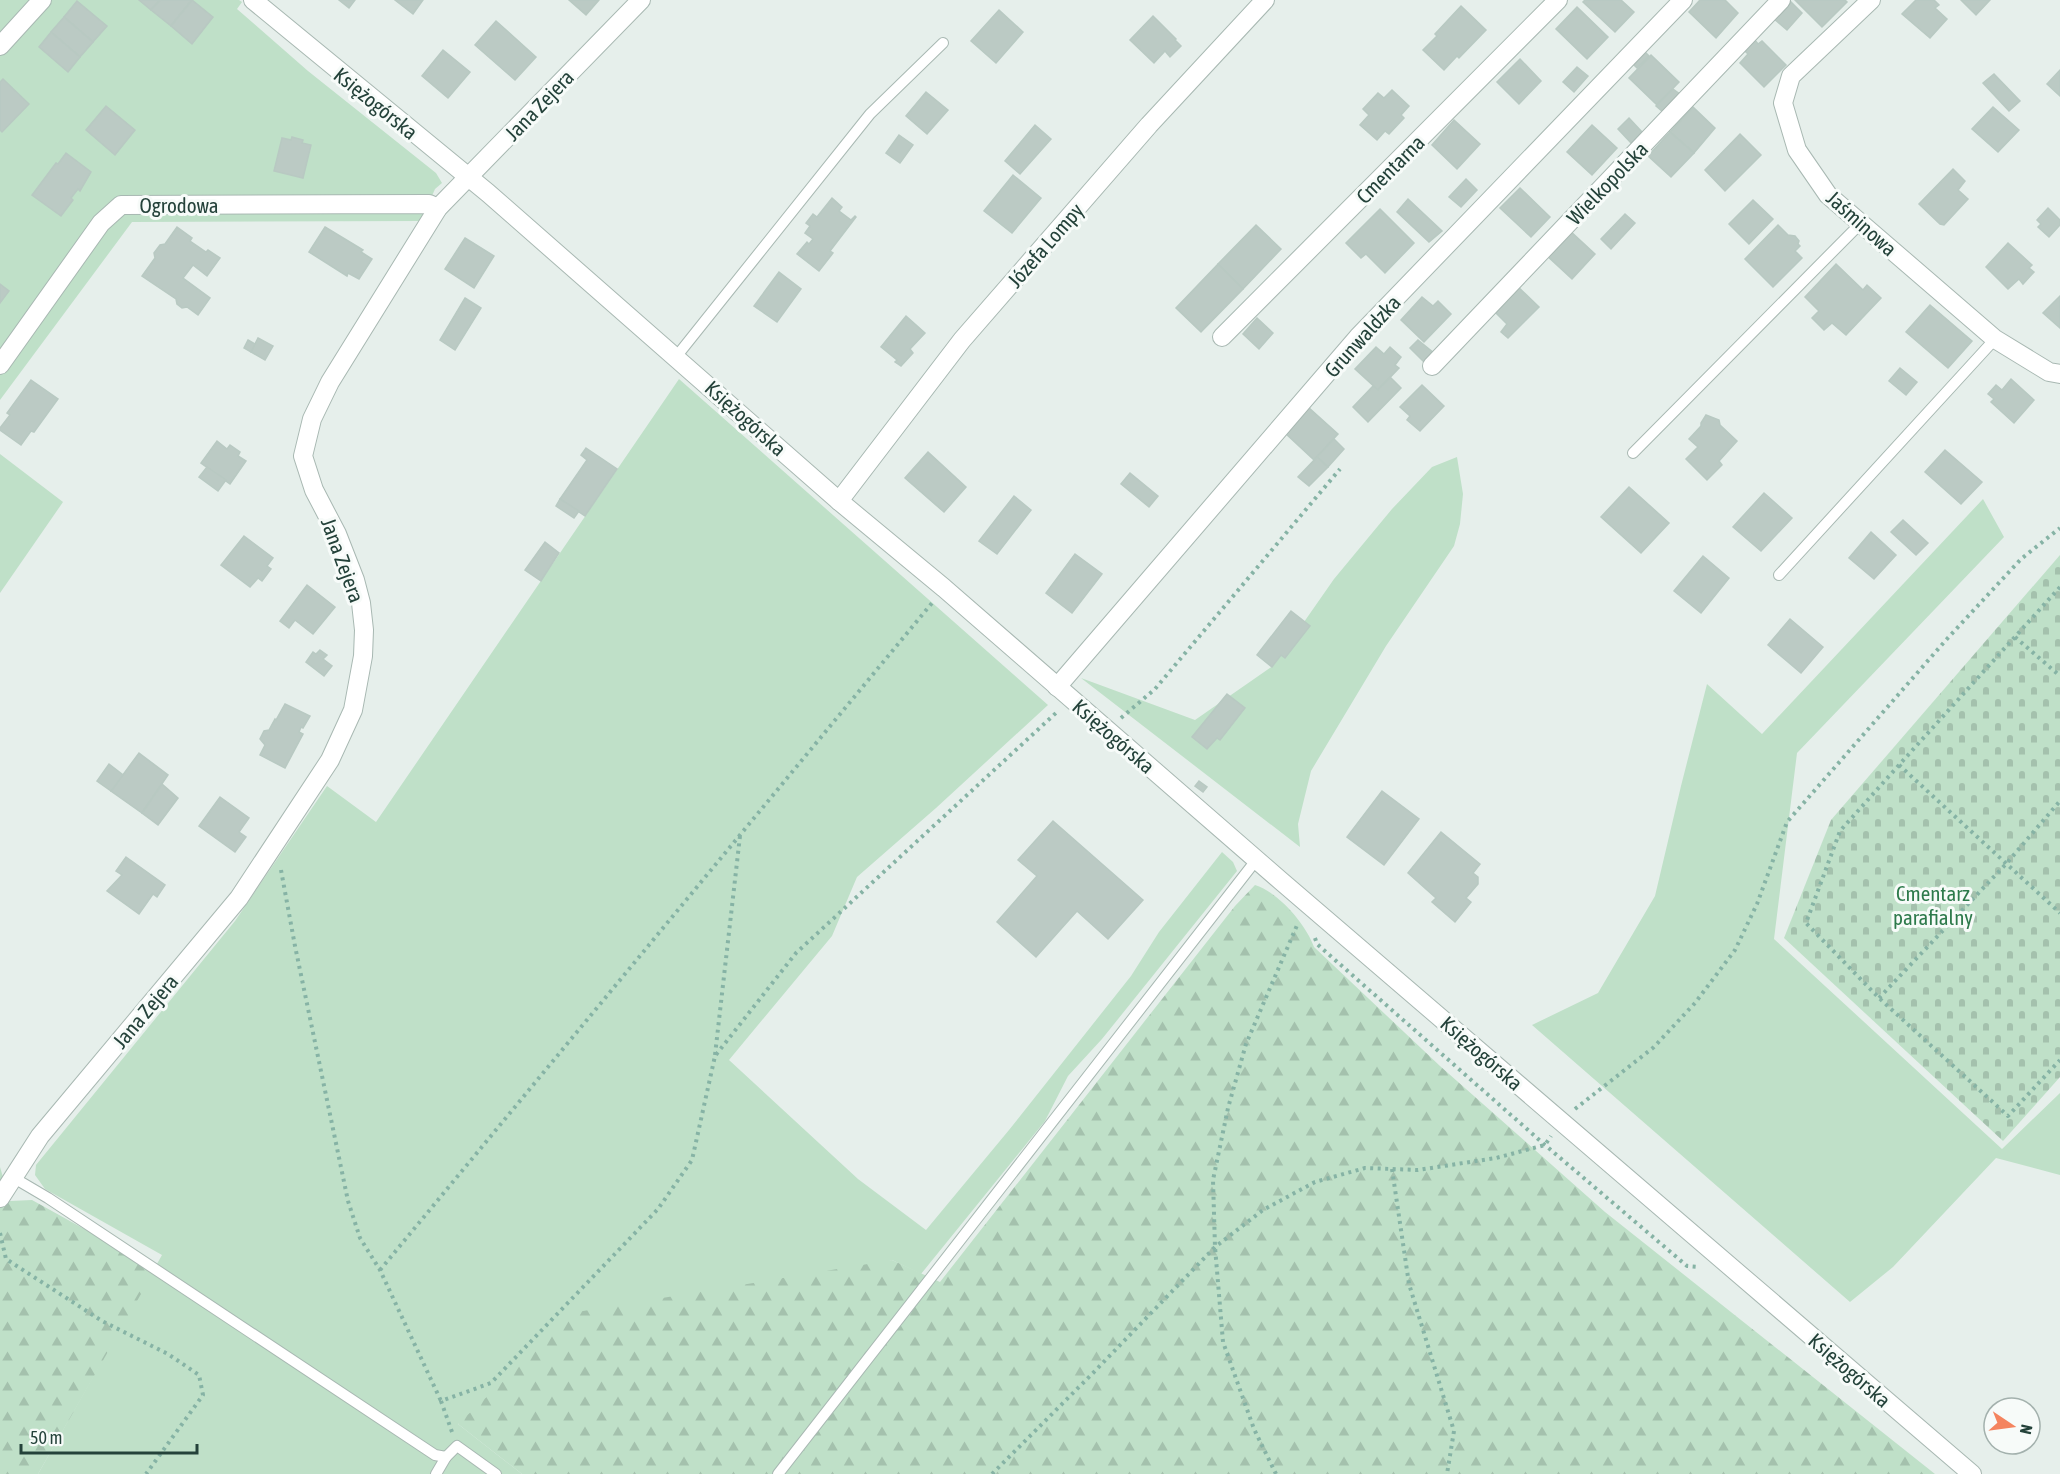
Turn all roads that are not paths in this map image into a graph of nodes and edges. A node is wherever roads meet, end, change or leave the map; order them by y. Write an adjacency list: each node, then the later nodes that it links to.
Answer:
1 (42, 0): 10 (street)
2 (253, 0): 11 (street, Księżogórska)
3 (641, 0): 11 (street, Jana Zejera)
4 (1265, 0): 21 (street, Józefa Lompy)
5 (1558, 0): 14 (street, Cmentarna)
6 (1683, 0): 23 (street, Grunwaldzka)
7 (1781, 0): 18 (street, Wielkopolska)
8 (1871, 0): 13 (street, Jaśminowa)
9 (943, 43): 16 (lane)
10 (0, 46)
11 (468, 177): 12 (street, Jana Zejera); 16 (street, Księżogórska)
12 (438, 208): 17 (street, Ogrodowa); 25 (street, Jana Zejera)
13 (1861, 224): 15 (street, Jaśminowa); 20 (lane)
14 (1222, 337)
15 (1995, 339): 19 (street, Jaśminowa); 22 (lane)
16 (676, 357): 21 (street, Księżogórska)
17 (0, 366)
18 (1432, 366)
19 (2060, 374)
20 (1633, 453)
21 (839, 501): 23 (street, Księżogórska)
22 (1779, 575)
23 (1063, 693): 24 (street, Księżogórska)
24 (1257, 859): 30 (lane); 31 (street, Księżogórska)
25 (14, 1179): 26 (street, Jana Zejera); 27 (lane)
26 (0, 1198)
27 (440, 1456): 28 (lane); 29 (lane)
28 (436, 1474)
29 (496, 1474)
30 (778, 1474)
31 (1972, 1474)

